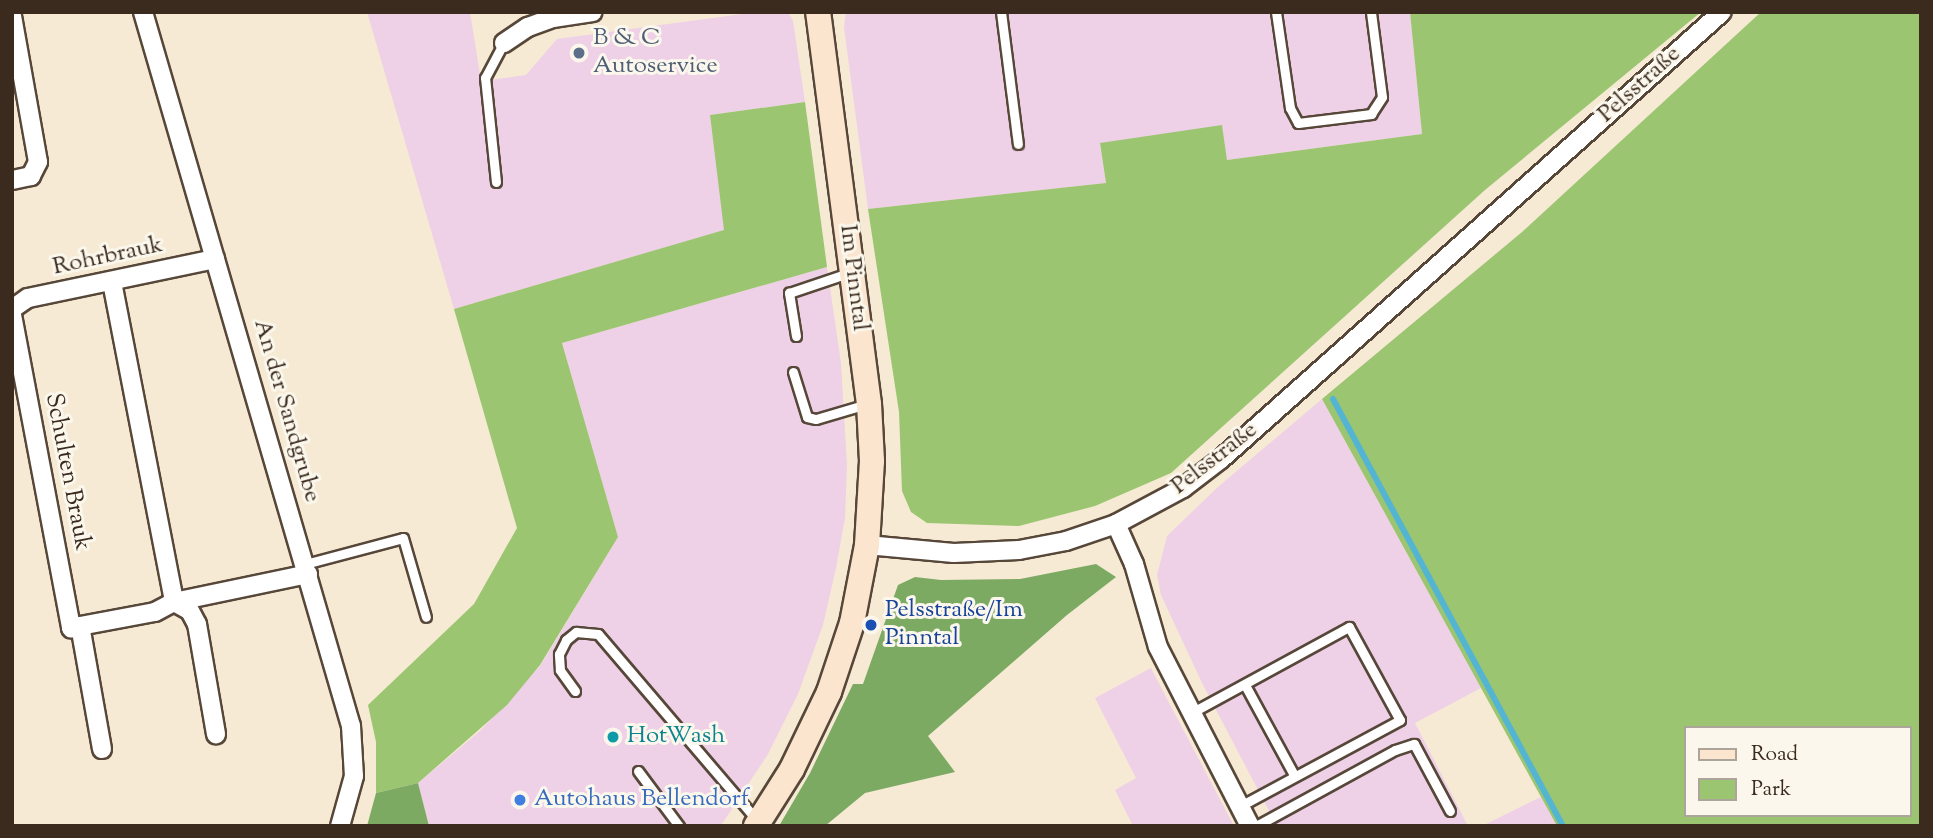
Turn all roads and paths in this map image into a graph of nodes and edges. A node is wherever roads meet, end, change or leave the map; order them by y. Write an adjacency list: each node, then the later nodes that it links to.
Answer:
1 (143, 12): 13 (street, An der Sandgrube)
2 (593, 12): 9 (street)
3 (818, 12): 14 (main road, Im Pinntal)
4 (1001, 12): 10 (lane)
5 (1276, 12): 6 (lane)
6 (1371, 12)
7 (1722, 12): 21 (street, Pelsstraße)
8 (12, 16): 11 (street)
9 (504, 43): 12 (lane)
10 (1018, 144)
11 (12, 180)
12 (496, 182)
13 (215, 258): 15 (street, Rohrbrauk); 23 (street, An der Sandgrube)
14 (853, 271): 18 (lane); 20 (main road, Im Pinntal)
15 (112, 282): 16 (street, Rohrbrauk); 24 (street)
16 (12, 309)
17 (12, 315): 26 (street, Schulten Brauk)
18 (796, 336)
19 (793, 372): 20 (lane)
20 (869, 404): 22 (main road, Im Pinntal)
21 (1116, 524): 22 (street, Pelsstraße); 29 (street)
22 (867, 545): 36 (main road)
23 (306, 569): 24 (street); 25 (lane); 37 (street, An der Sandgrube)
24 (174, 602): 26 (street); 30 (street)
25 (426, 617)
26 (80, 626): 31 (street, Schulten Brauk)
27 (1245, 685): 29 (lane); 33 (lane); 33 (lane)
28 (575, 691): 36 (lane)
29 (1191, 713): 34 (street)
30 (216, 733)
31 (102, 749)
32 (638, 771): 38 (lane)
33 (1294, 775): 34 (lane)
34 (1240, 806): 39 (street)
35 (1450, 811): 40 (lane)
36 (757, 823)
37 (340, 826)
38 (679, 826)
39 (1250, 826)
40 (1256, 826)

